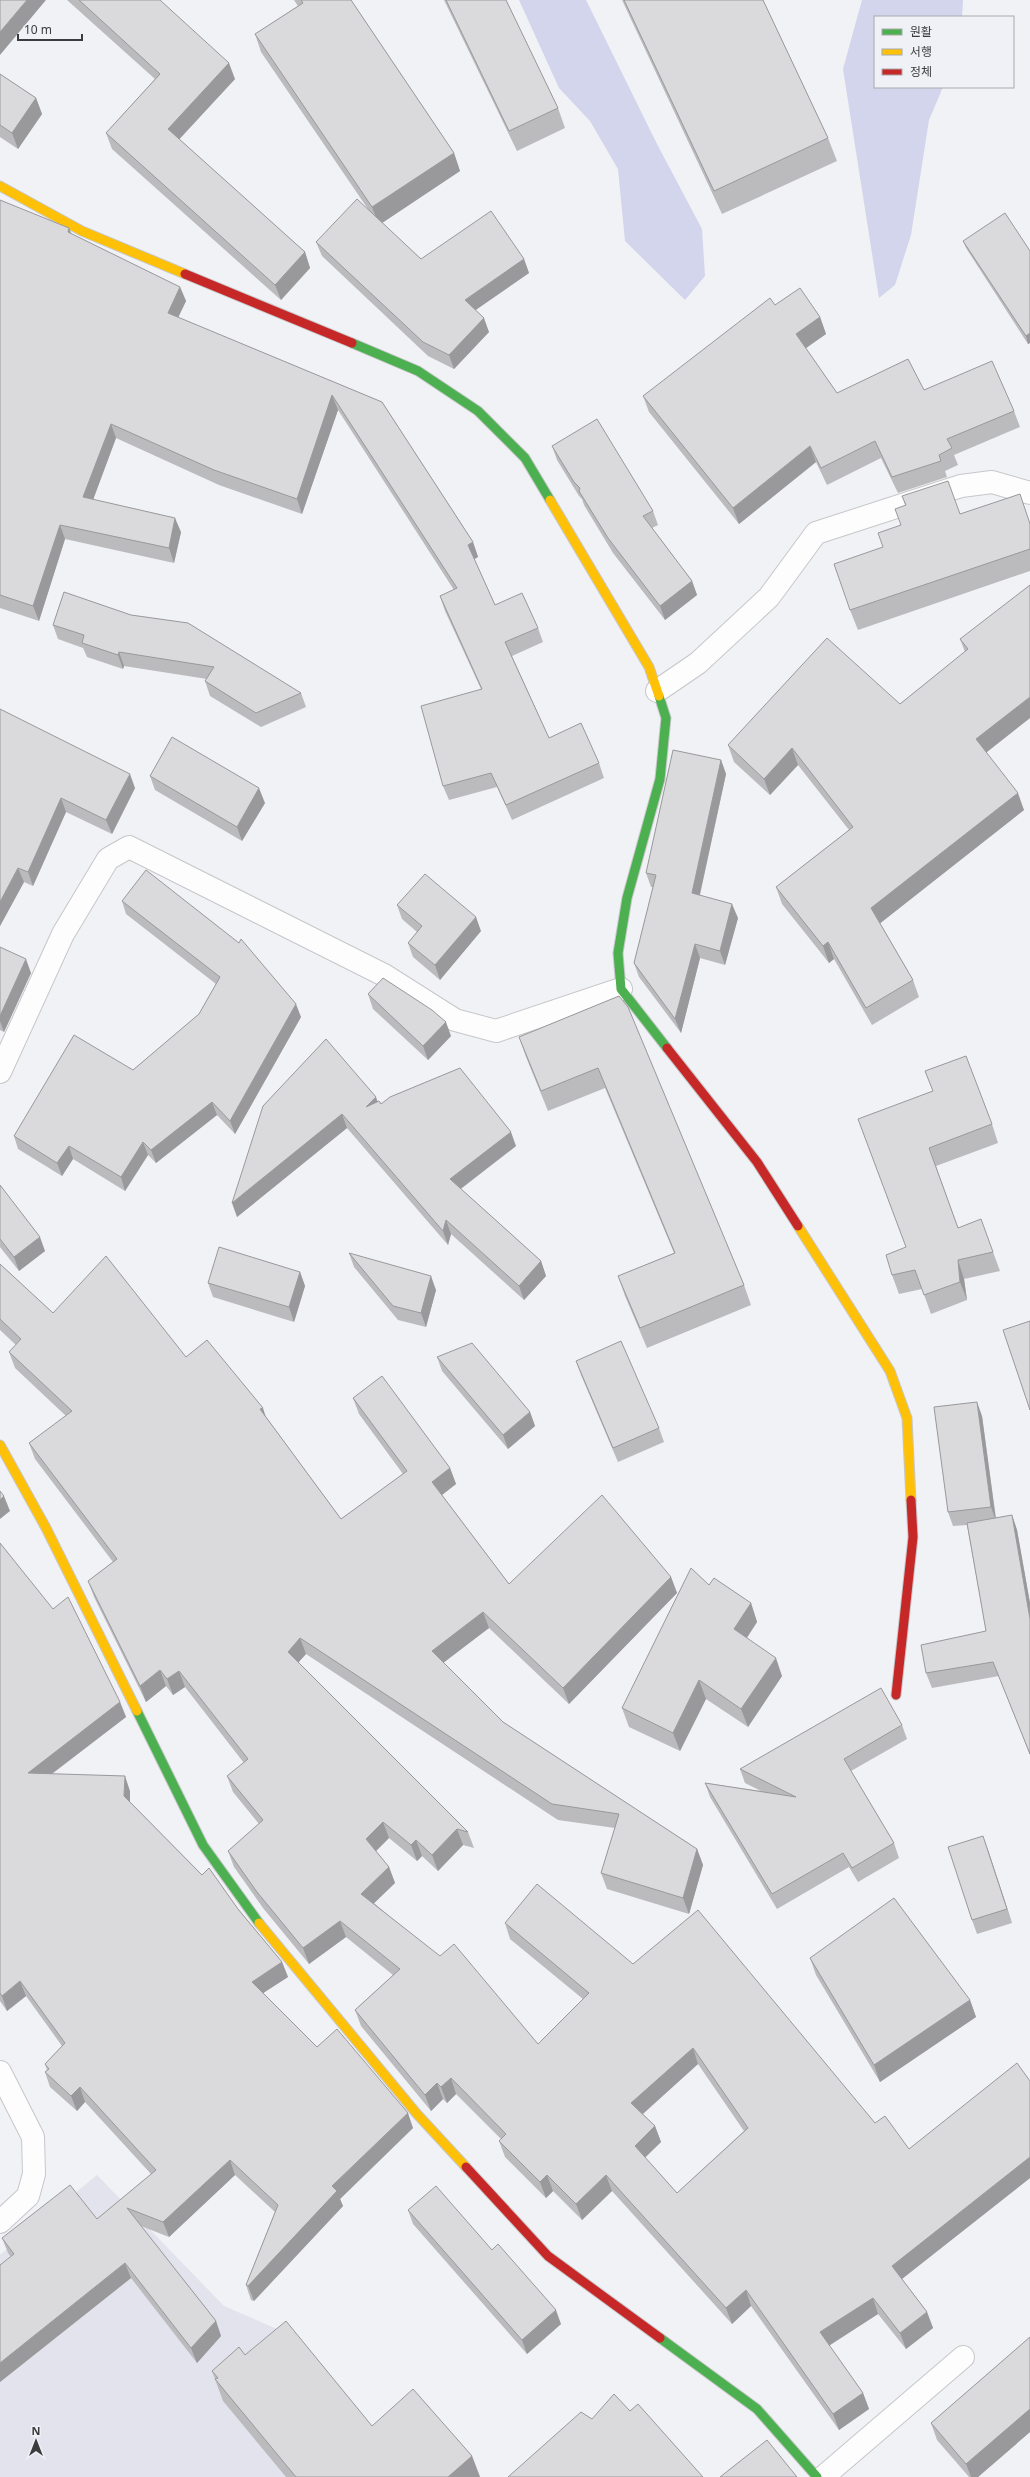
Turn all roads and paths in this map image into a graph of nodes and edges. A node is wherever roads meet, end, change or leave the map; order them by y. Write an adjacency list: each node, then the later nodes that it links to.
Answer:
1 (0, 186): 3 (street)
2 (1030, 493): 3 (street)
3 (657, 691): 4 (street)
4 (621, 989): 5 (street); 7 (street)
5 (0, 1072)
6 (0, 1445): 11 (street)
7 (896, 1695)
8 (0, 2072): 9 (street)
9 (0, 2222)
10 (963, 2357): 12 (street)
11 (817, 2477)
12 (823, 2477)

